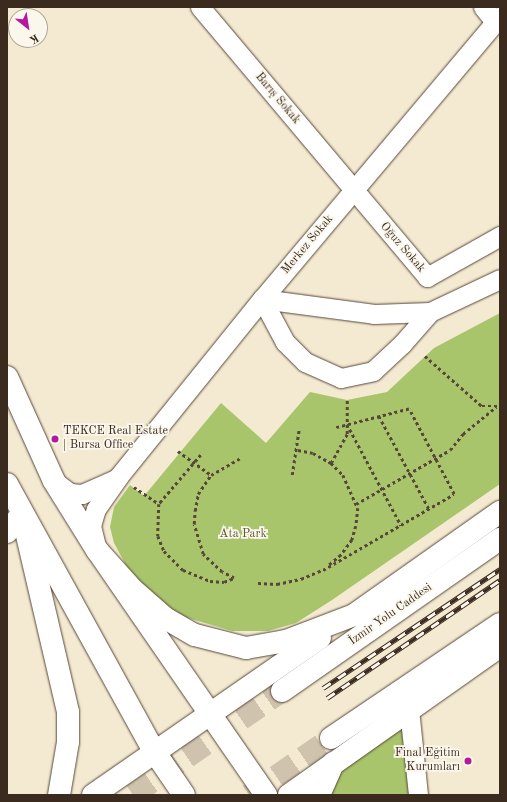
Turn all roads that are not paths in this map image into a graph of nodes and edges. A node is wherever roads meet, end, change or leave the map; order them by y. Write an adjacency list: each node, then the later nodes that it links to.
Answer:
1 (200, 7): 4 (street, Barış Sokak)
2 (483, 7): 3 (street)
3 (497, 19): 4 (street, Merkez Sokak)
4 (353, 191): 5 (street, Oğuz Sokak); 7 (street, Merkez Sokak)
5 (500, 236)
6 (500, 279): 8 (street)
7 (262, 299): 8 (street); 8 (street); 10 (street, Merkez Sokak)
8 (430, 312)
9 (7, 377): 11 (main road)
10 (119, 476): 11 (street); 17 (street, Merkez Sokak)
11 (54, 481): 17 (main road)
12 (7, 484): 14 (main road)
13 (500, 512): 18 (main road)
14 (22, 514): 15 (main road); 25 (main road); 27 (main road)
15 (7, 532)
16 (500, 539): 21 (main road, İzmir Yolu Caddesi)
17 (97, 550): 18 (main road); 23 (main road)
18 (354, 615): 23 (main road)
19 (500, 624): 24 (main road)
20 (500, 646): 22 (main road)
21 (282, 691)
22 (409, 709): 26 (main road); 33 (street)
23 (210, 712): 25 (main road); 30 (main road)
24 (331, 738)
25 (154, 751): 28 (main road); 29 (main road)
26 (334, 762): 31 (main road); 32 (main road)
27 (59, 795)
28 (93, 795)
29 (184, 795)
30 (266, 795)
31 (289, 795)
32 (319, 795)
33 (418, 795)

